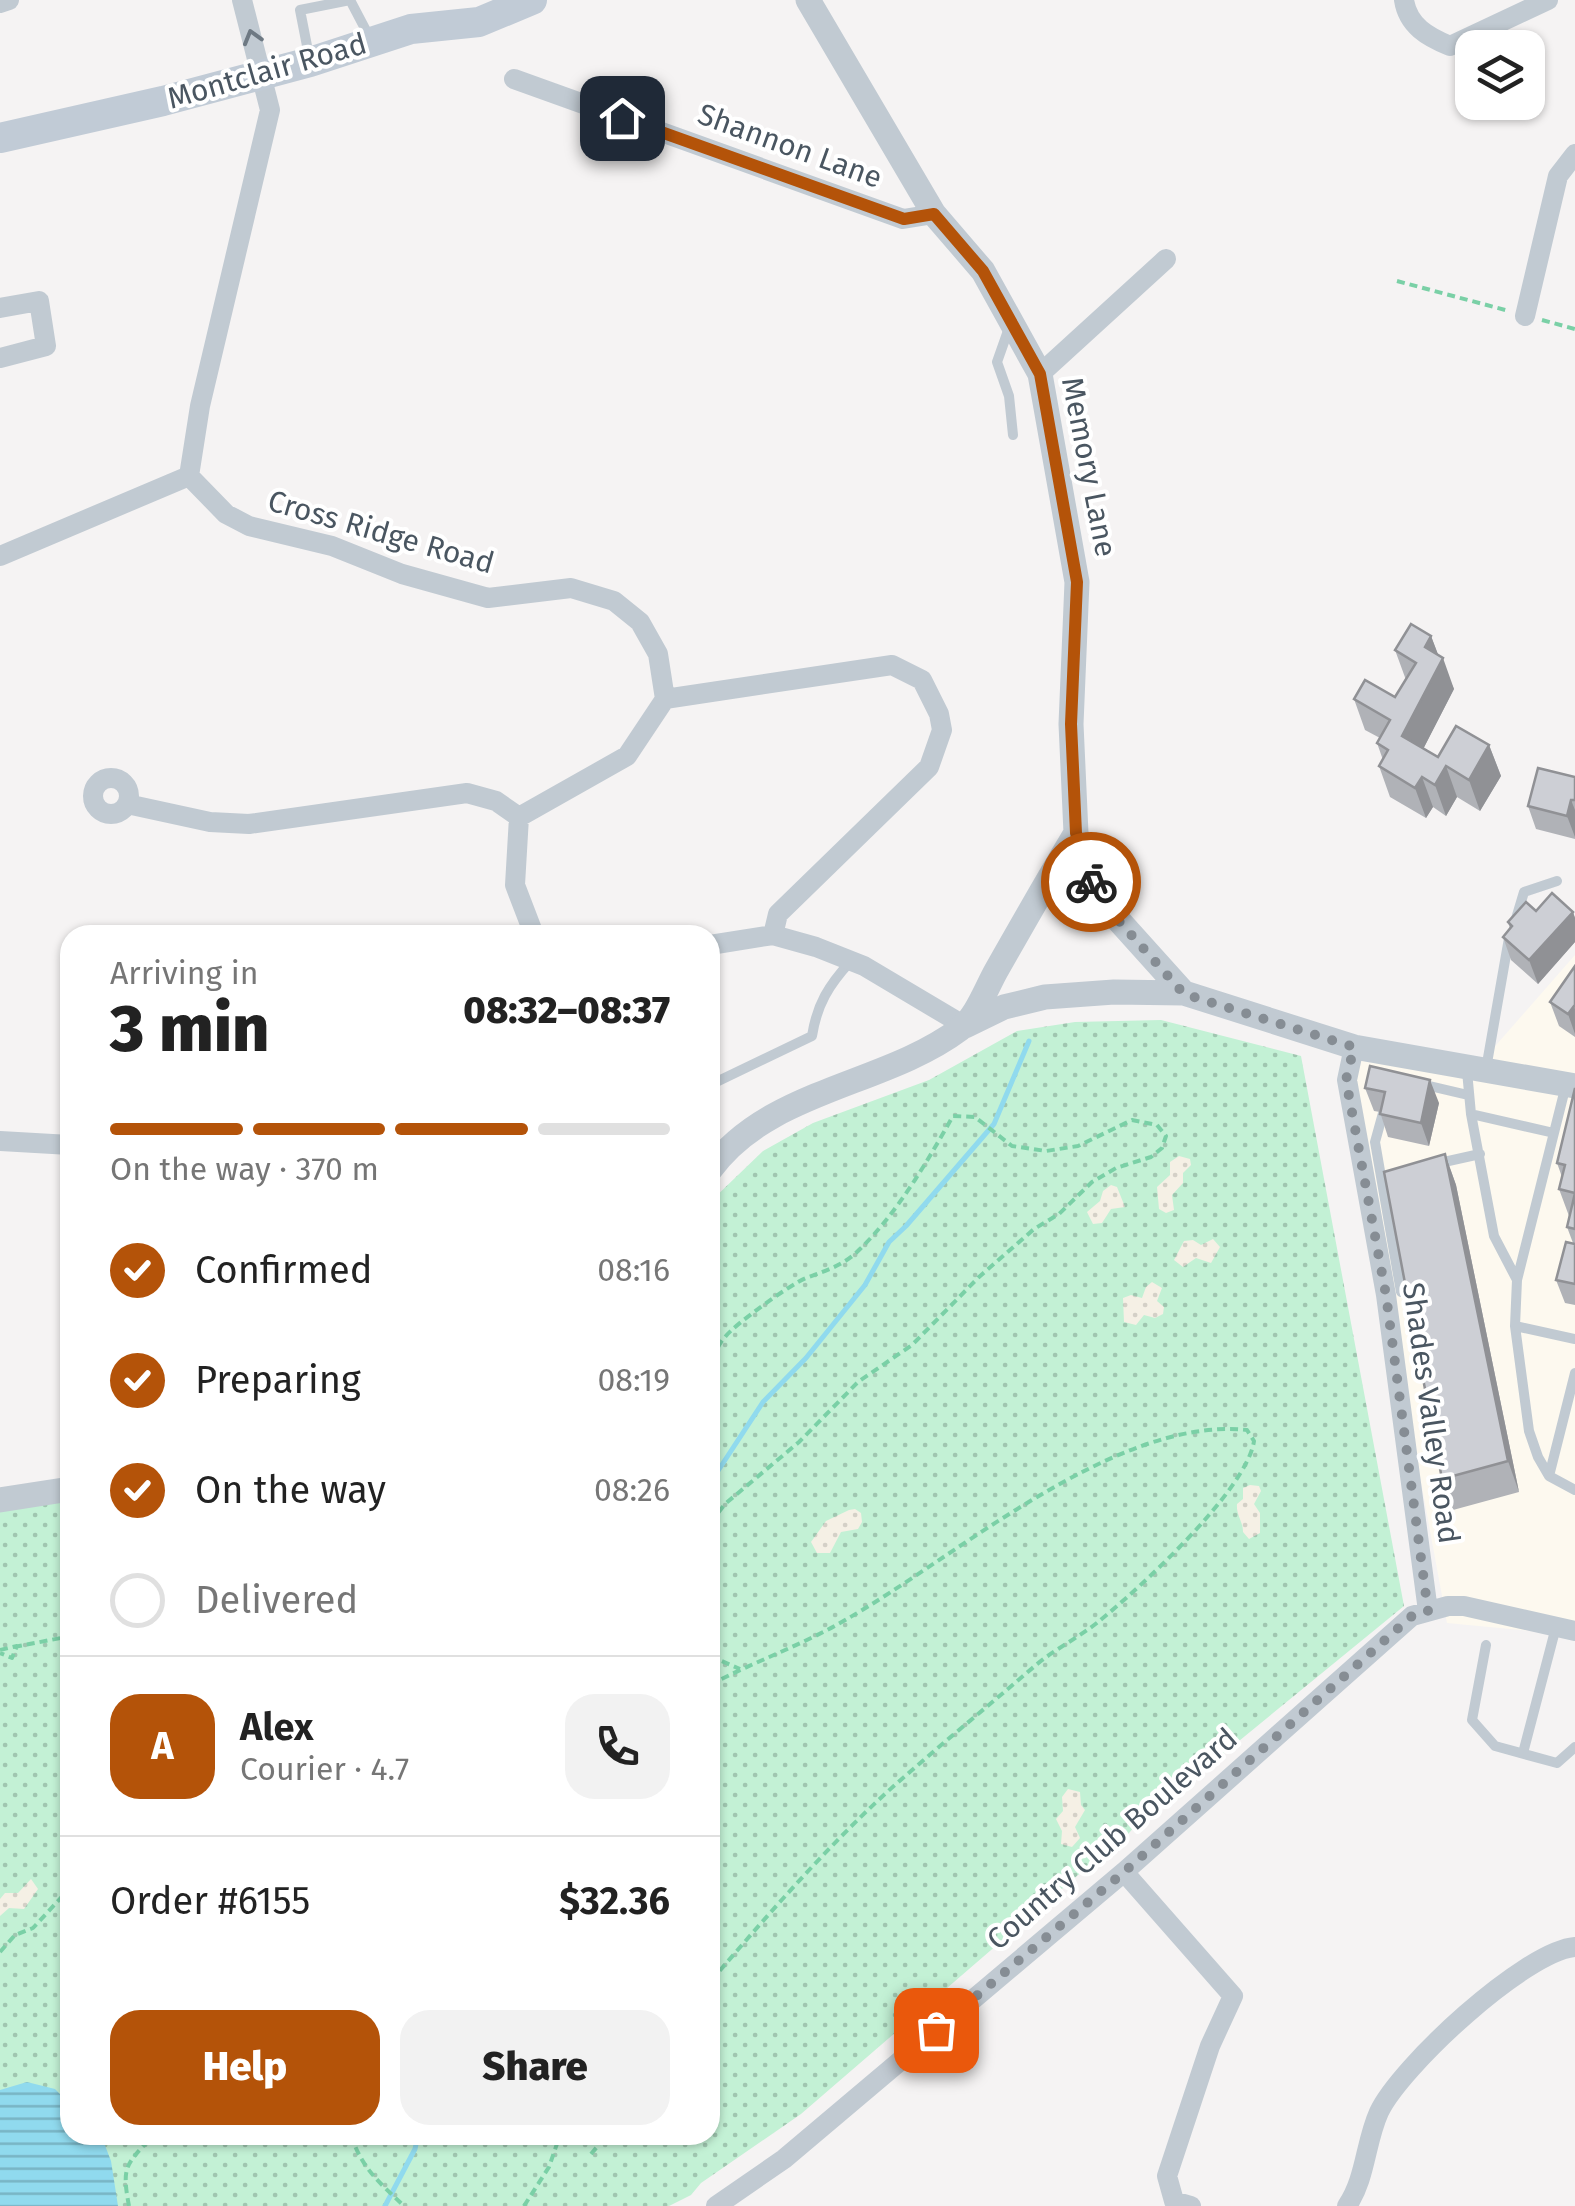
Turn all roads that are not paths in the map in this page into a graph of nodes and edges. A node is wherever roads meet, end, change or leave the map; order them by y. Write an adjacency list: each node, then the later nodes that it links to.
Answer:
1 (9, 0): 7 (street)
2 (242, 0): 10 (street, one-way to 2)
3 (532, 0): 8 (main road, Montclair Road)
4 (808, 0): 14 (street, Memory Lane)
5 (1404, 0): 6 (street)
6 (1548, 0)
7 (0, 2)
8 (372, 42): 9 (main road, Montclair Road); 9 (lane)
9 (310, 62): 10 (main road, Montclair Road)
10 (262, 74): 12 (main road, Montclair Road); 22 (street)
11 (514, 79): 14 (street, Shannon Lane)
12 (0, 138)
13 (1575, 154): 17 (street)
14 (934, 214): 18 (street, Memory Lane)
15 (1166, 260): 20 (street)
16 (0, 308): 19 (street)
17 (1525, 316)
18 (1012, 322): 20 (street, Memory Lane); 21 (lane)
19 (0, 358)
20 (1040, 374): 27 (street, Memory Lane)
21 (1013, 435)
22 (188, 476): 23 (street); 24 (street, Cross Ridge Road)
23 (0, 556)
24 (665, 700): 26 (street); 30 (street)
25 (128, 804): 26 (street)
26 (519, 817): 29 (street)
27 (1076, 833): 33 (street, Memory Lane); 34 (street)
28 (1556, 881): 36 (lane)
29 (530, 925)
30 (773, 935): 31 (street); 32 (street)
31 (720, 943)
32 (851, 961): 34 (street); 37 (lane)
33 (1184, 994): 34 (street); 35 (street)
34 (965, 1026): 47 (street)
35 (1354, 1047): 36 (street); 52 (street, Shades Valley Road)
36 (1476, 1068): 39 (street); 40 (lane)
37 (720, 1080)
38 (1407, 1081): 40 (lane)
39 (1571, 1085): 43 (lane)
40 (1468, 1094): 42 (lane)
41 (1383, 1113): 50 (lane)
42 (1471, 1114): 43 (lane); 46 (lane)
43 (1554, 1133): 51 (lane)
44 (0, 1141): 45 (street)
45 (60, 1144)
46 (1480, 1154): 48 (lane); 51 (lane)
47 (720, 1157)
48 (1430, 1165)
49 (1396, 1173): 50 (lane)
50 (1380, 1176): 52 (lane)
51 (1516, 1280): 53 (lane)
52 (1400, 1292): 60 (street, Shades Valley Road)
53 (1515, 1326): 54 (lane); 56 (lane)
54 (1575, 1339)
55 (1575, 1373): 56 (lane)
56 (1549, 1476): 57 (lane)
57 (1575, 1490)
58 (60, 1491): 59 (street)
59 (0, 1500)
60 (1428, 1611): 61 (street); 65 (street, Country Club Boulevard)
61 (1566, 1629): 64 (lane)
62 (1486, 1645): 64 (lane)
63 (1573, 1751): 64 (lane)
64 (1523, 1754)
65 (1124, 1872): 67 (street, Country Club Boulevard); 68 (street)
66 (1575, 1947): 69 (street)
67 (716, 2206)
68 (1191, 2206)
69 (1346, 2206)

